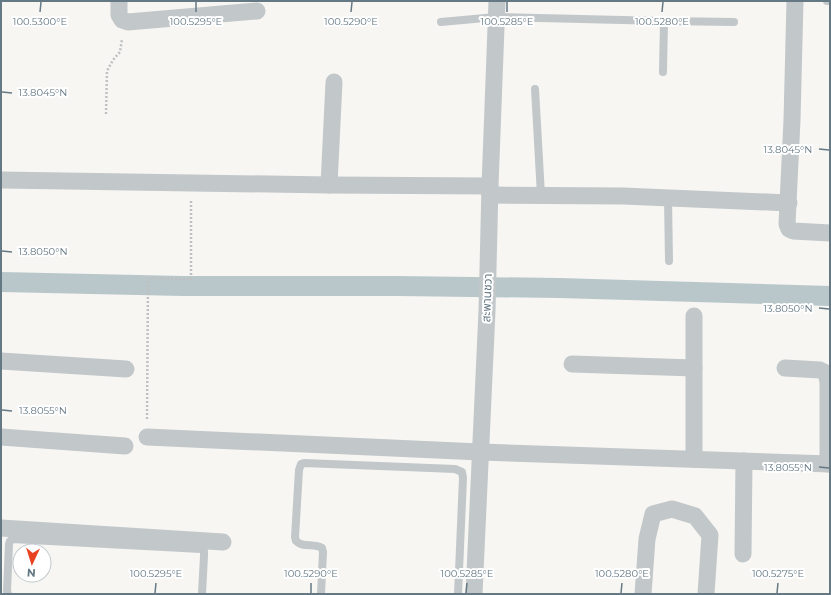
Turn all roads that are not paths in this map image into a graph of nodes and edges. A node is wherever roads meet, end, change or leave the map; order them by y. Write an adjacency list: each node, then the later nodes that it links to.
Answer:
1 (795, 1): 16 (street)
2 (497, 9): 5 (lane); 6 (lane); 13 (street, สะพานชวา)
3 (257, 11): 4 (street)
4 (122, 12)
5 (664, 21): 7 (lane); 8 (lane)
6 (441, 22)
7 (734, 22)
8 (663, 72)
9 (334, 82): 12 (street)
10 (535, 89): 14 (lane)
11 (1, 180): 12 (street)
12 (330, 185): 13 (street)
13 (490, 191): 14 (street); 28 (street, สะพานชวา)
14 (541, 195): 15 (street)
15 (668, 198): 16 (street); 18 (lane)
16 (789, 203): 17 (street)
17 (830, 233)
18 (669, 261)
19 (694, 316): 22 (street)
20 (1, 360): 24 (street)
21 (572, 364): 22 (street)
22 (694, 368): 29 (street)
23 (786, 368): 31 (street)
24 (126, 369)
25 (1, 437): 27 (street)
26 (147, 437): 28 (street)
27 (125, 446)
28 (480, 452): 29 (street); 39 (street, สะพานชวา)
29 (694, 459): 30 (street)
30 (744, 461): 31 (street); 34 (street)
31 (829, 464)
32 (1, 528): 33 (street)
33 (223, 542)
34 (743, 554)
35 (8, 594): 36 (lane)
36 (202, 594)
37 (321, 594): 38 (lane)
38 (458, 594)
39 (474, 594)
40 (643, 594): 41 (street)
41 (706, 594)

